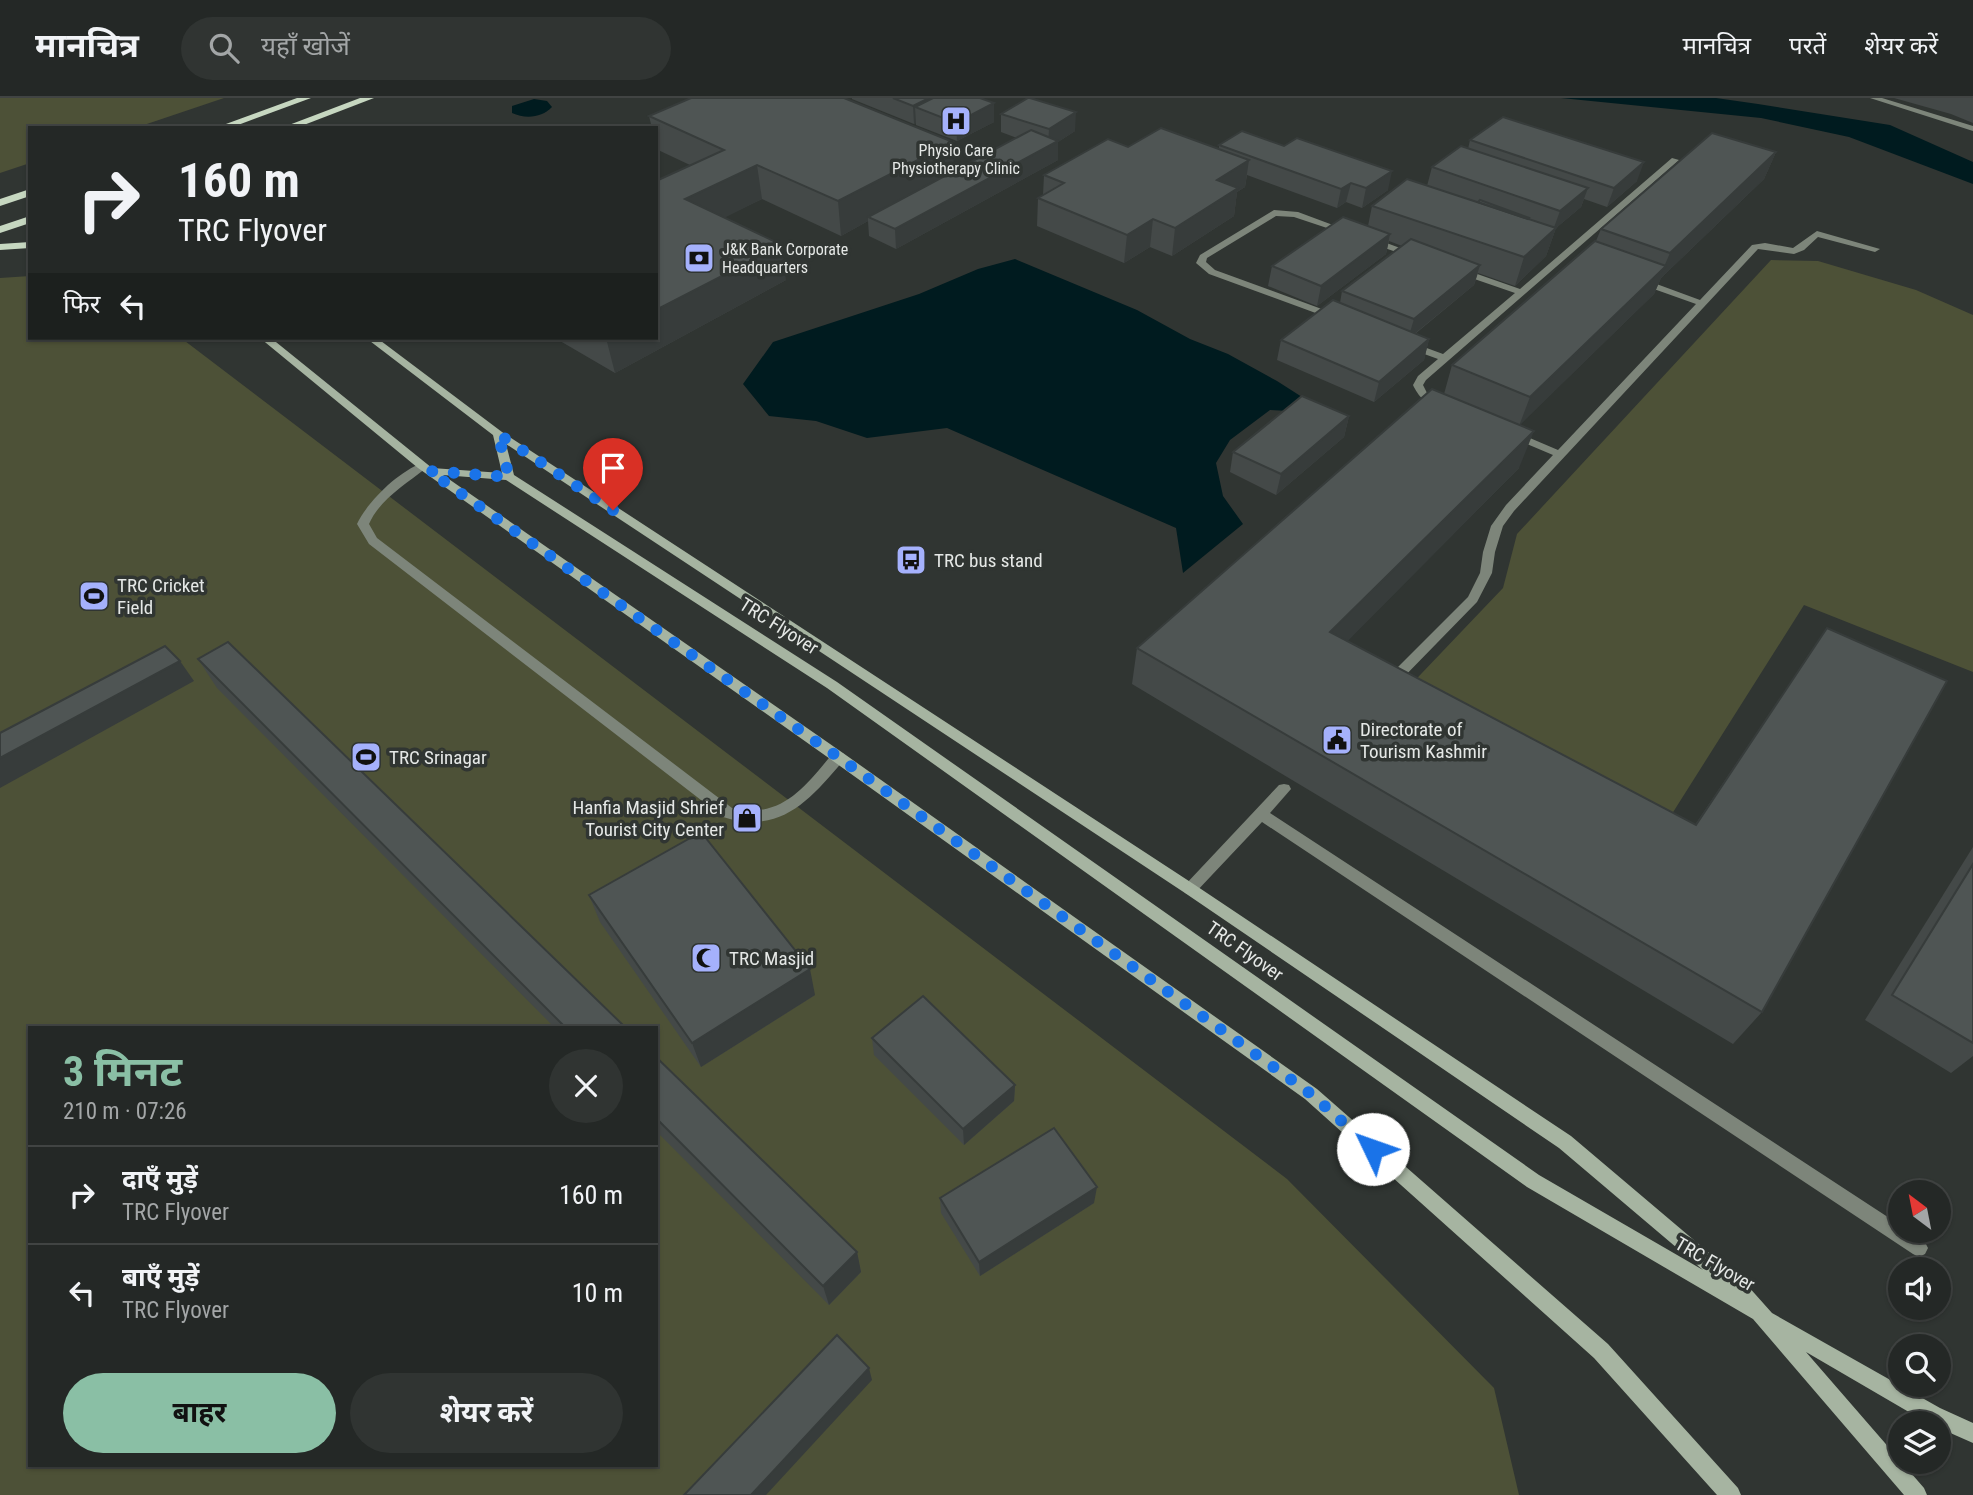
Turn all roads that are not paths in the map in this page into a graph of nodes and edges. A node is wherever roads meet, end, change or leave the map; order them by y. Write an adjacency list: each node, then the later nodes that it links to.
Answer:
1 (306, 98): 4 (main road)
2 (369, 98): 5 (main road)
3 (1874, 98): 6 (lane)
4 (226, 126)
5 (292, 126)
6 (1973, 129)
7 (1675, 160): 15 (lane)
8 (28, 193): 9 (main road)
9 (0, 204)
10 (28, 220): 11 (main road)
11 (0, 230)
12 (28, 245): 13 (main road)
13 (0, 247)
14 (1875, 249): 21 (lane)
15 (1564, 255): 17 (lane); 20 (lane)
16 (1421, 257): 22 (lane)
17 (1577, 259)
18 (1446, 266): 20 (lane)
19 (1626, 277): 21 (lane)
20 (1521, 292): 26 (lane)
21 (1701, 303): 30 (lane)
22 (1341, 320)
23 (1392, 339): 26 (lane)
24 (267, 340): 31 (main road)
25 (375, 340): 29 (main road)
26 (1444, 358): 27 (lane)
27 (1449, 408)
28 (1498, 429): 30 (lane)
29 (498, 434): 32 (main road); 37 (main road)
30 (1559, 454): 33 (lane)
31 (426, 469): 32 (main road); 34 (main road); 34 (lane)
32 (509, 477): 39 (main road, TRC Flyover)
33 (1385, 688)
34 (838, 757): 40 (main road)
35 (1284, 789): 36 (lane)
36 (1260, 813): 37 (lane); 38 (lane)
37 (1189, 889): 41 (main road)
38 (1919, 1248)
39 (1973, 1433)
40 (1731, 1495)
41 (1917, 1495)

